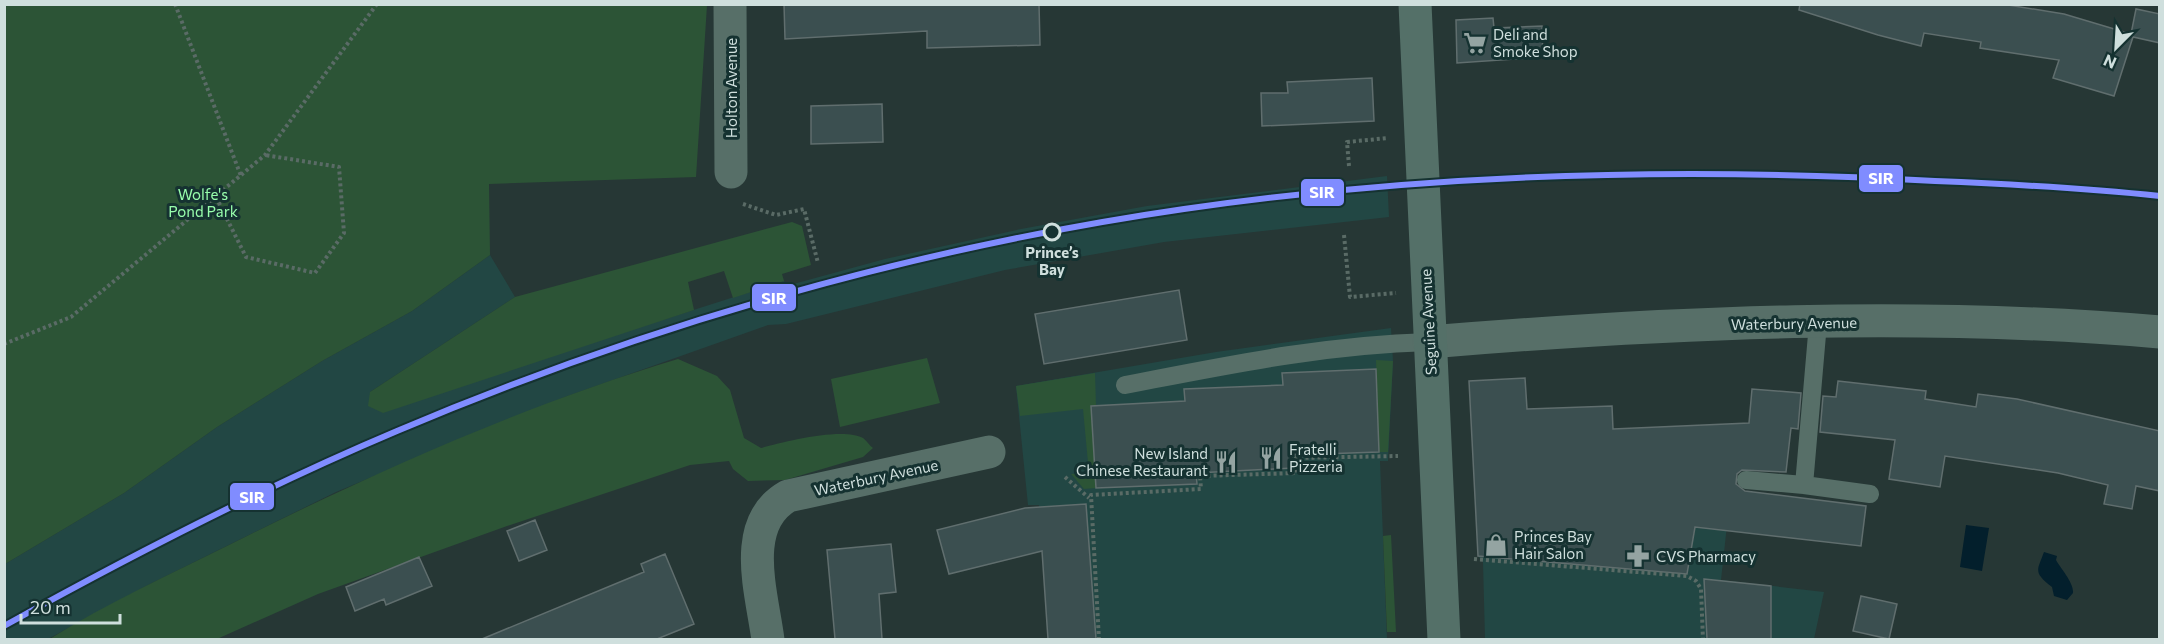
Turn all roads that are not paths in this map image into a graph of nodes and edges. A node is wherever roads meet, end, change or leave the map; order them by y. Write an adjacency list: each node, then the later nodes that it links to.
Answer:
1 (730, 4): 3 (street, Holton Avenue)
2 (1415, 4): 6 (street, Seguine Avenue)
3 (731, 172)
4 (1818, 323): 5 (street, Waterbury Avenue); 6 (street, Waterbury Avenue); 10 (lane)
5 (2160, 332)
6 (1429, 342): 7 (lane); 13 (street, Seguine Avenue)
7 (1125, 385)
8 (989, 452): 12 (street, Waterbury Avenue)
9 (1746, 480): 10 (lane)
10 (1804, 485): 11 (lane)
11 (1870, 494)
12 (768, 639)
13 (1444, 639)

